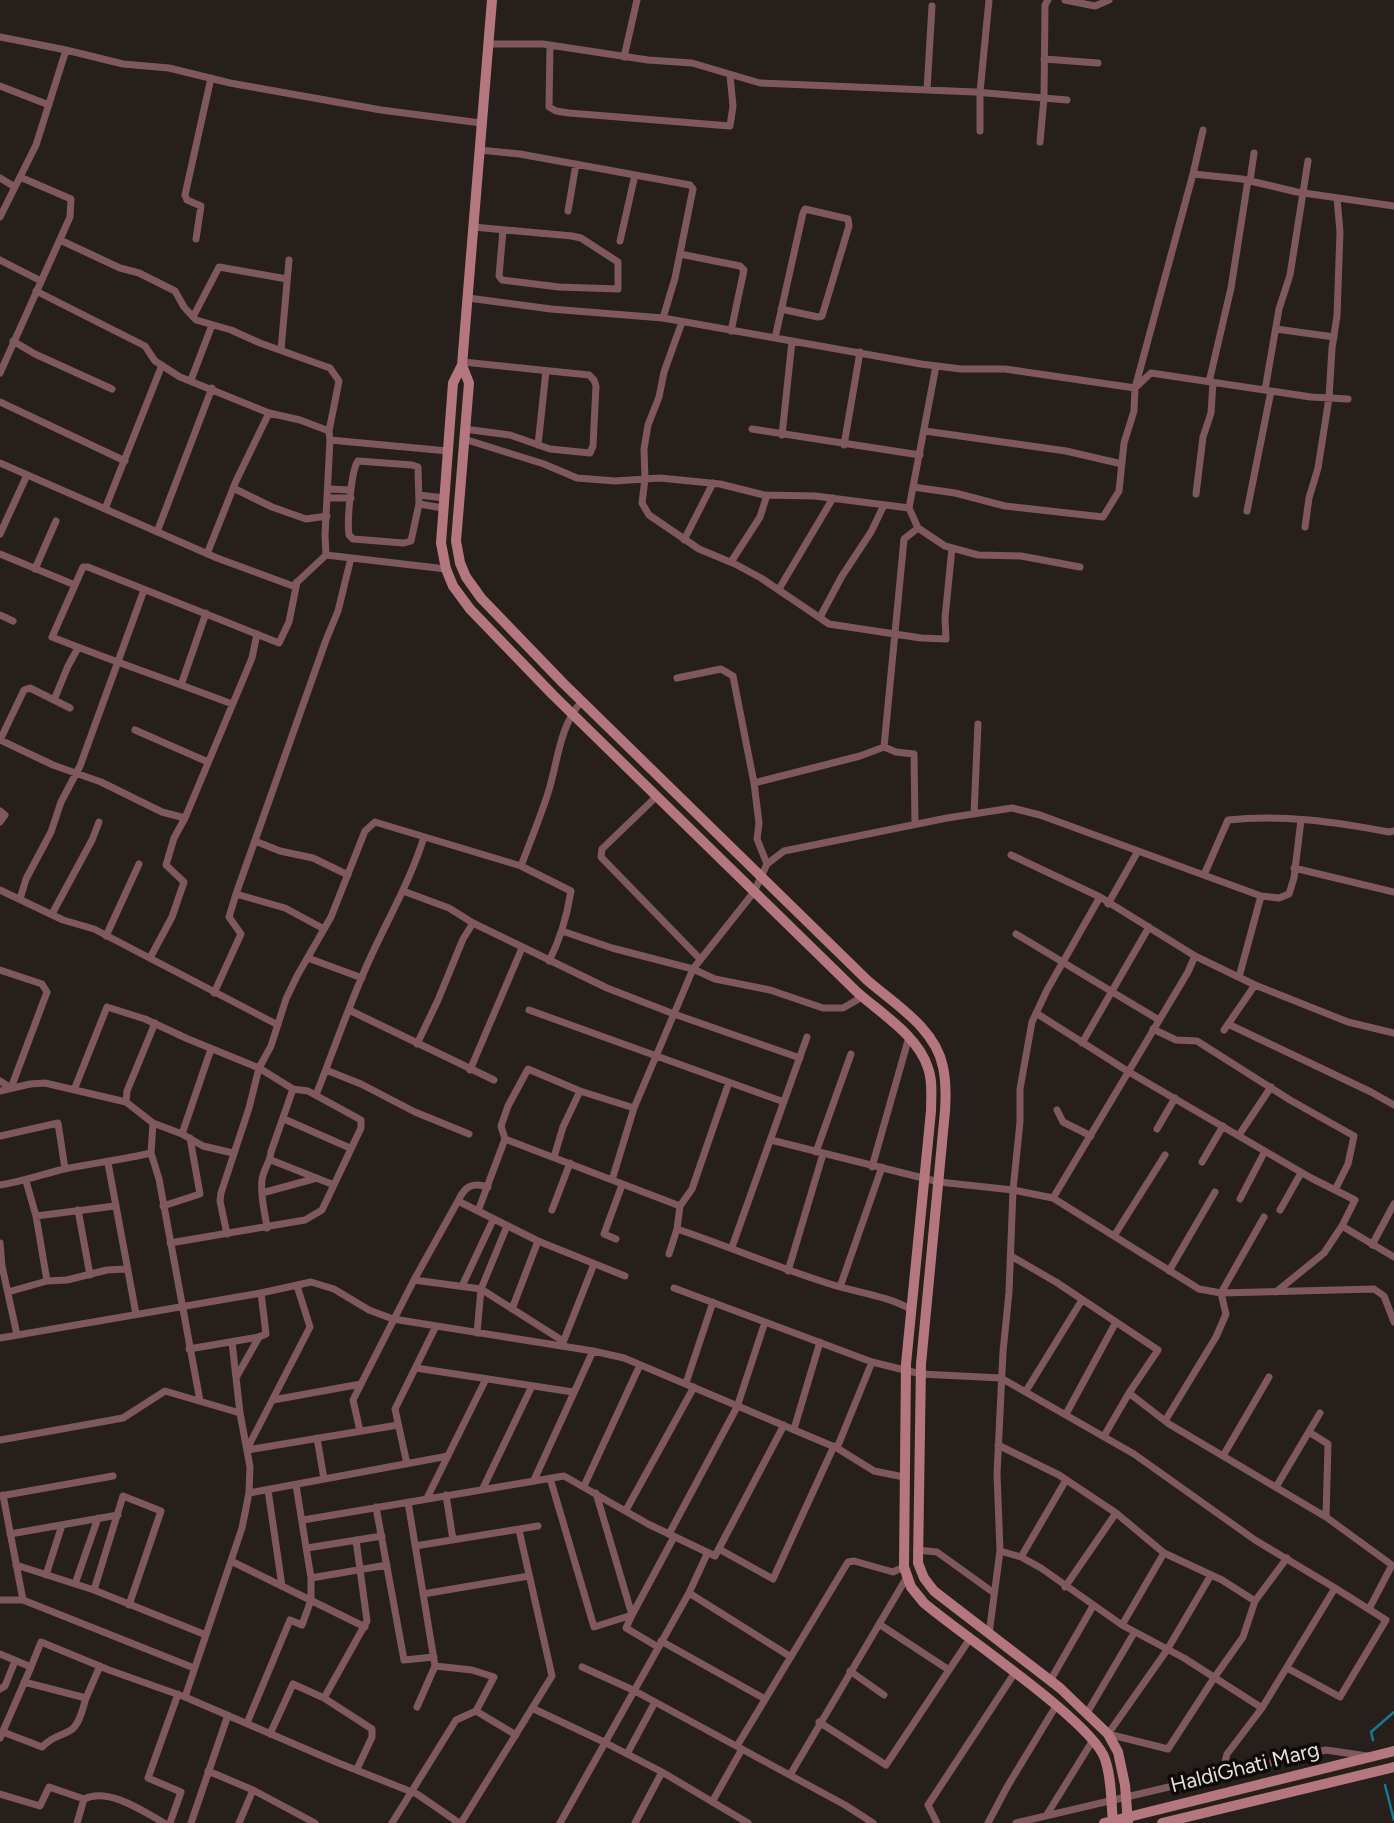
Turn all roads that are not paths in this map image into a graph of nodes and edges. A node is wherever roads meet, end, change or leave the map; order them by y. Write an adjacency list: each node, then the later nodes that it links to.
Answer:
1 (492, 0): 9 (street)
2 (637, 0): 12 (street)
3 (989, 0): 19 (street)
4 (1048, 0): 13 (street)
5 (1065, 0): 6 (street)
6 (1109, 0)
7 (932, 6): 18 (street)
8 (0, 37): 11 (street)
9 (488, 44): 10 (street); 23 (street)
10 (550, 45): 12 (street); 15 (street)
11 (66, 50): 16 (street); 22 (street)
12 (624, 57): 15 (street)
13 (1044, 59): 14 (street); 20 (street)
14 (1098, 63)
15 (730, 75): 18 (street)
16 (211, 78): 23 (street); 44 (street)
17 (0, 86): 22 (street)
18 (927, 90): 19 (street)
19 (979, 92): 20 (street); 25 (street)
20 (1044, 98): 21 (street); 26 (street)
21 (1067, 100)
22 (49, 105): 33 (street)
23 (481, 122): 27 (street)
24 (1203, 130): 31 (street)
25 (980, 131)
26 (1040, 142)
27 (479, 150): 30 (street); 42 (street)
28 (1254, 153): 35 (street)
29 (1308, 161): 37 (street)
30 (576, 163): 32 (street); 40 (street)
31 (1193, 174): 35 (street); 75 (street)
32 (635, 175): 46 (street); 47 (street)
33 (20, 177): 36 (street); 45 (street)
34 (0, 178): 36 (street)
35 (1249, 180): 37 (street); 73 (street)
36 (15, 187): 41 (street)
37 (1304, 193): 38 (street); 59 (street)
38 (1337, 198): 39 (street); 61 (street)
39 (1394, 206)
40 (568, 211)
41 (0, 217)
42 (473, 228): 43 (street); 53 (street)
43 (503, 230): 43 (street)
44 (196, 239)
45 (60, 240): 51 (street); 55 (street)
46 (620, 241)
47 (680, 254): 56 (street); 60 (street)
48 (0, 260): 51 (street)
49 (289, 260): 50 (street)
50 (287, 279): 55 (street); 65 (street)
51 (41, 281): 52 (street)
52 (36, 291): 63 (street); 68 (street)
53 (467, 298): 56 (street); 67 (street)
54 (782, 309): 54 (street); 62 (street)
55 (193, 317): 58 (street)
56 (663, 318): 57 (street)
57 (681, 321): 60 (street); 96 (street)
58 (212, 325): 65 (street); 72 (street)
59 (1276, 329): 61 (street); 77 (street)
60 (731, 331): 62 (street)
61 (1334, 337): 78 (street)
62 (775, 338): 64 (street)
63 (13, 341): 70 (street); 76 (street)
64 (792, 341): 66 (street); 86 (street)
65 (281, 350): 83 (street)
66 (860, 352): 69 (street); 88 (street)
67 (462, 364): 71 (street); 85 (street); 90 (street)
68 (162, 365): 72 (street); 92 (street)
69 (936, 366): 75 (street); 84 (street)
70 (1, 369)
71 (546, 371): 89 (street); 89 (street)
72 (191, 380): 74 (street)
73 (1211, 382): 75 (street); 77 (street); 102 (street)
74 (212, 388): 81 (street); 116 (street)
75 (1135, 388): 94 (street)
76 (112, 389)
77 (1268, 391): 78 (street); 111 (street)
78 (1329, 398): 79 (street); 114 (street)
79 (1348, 399)
80 (0, 402): 92 (street)
81 (269, 413): 83 (street); 99 (street)
82 (752, 429): 86 (street)
83 (330, 431): 87 (street)
84 (925, 431): 91 (street); 94 (street)
85 (464, 434): 89 (street); 96 (street); 143 (street)
86 (782, 435): 88 (street)
87 (330, 440): 90 (street); 100 (street)
88 (844, 444): 91 (street)
89 (538, 445)
90 (448, 451): 106 (street)
91 (920, 455): 98 (street)
92 (125, 461): 110 (street)
93 (0, 463): 95 (street)
94 (1122, 464): 98 (street)
95 (27, 475): 110 (street); 117 (street)
96 (645, 479): 97 (street); 118 (street)
97 (713, 483): 104 (street); 118 (street)
98 (912, 487): 109 (street)
99 (233, 488): 112 (street); 121 (street)
100 (328, 494): 101 (street); 112 (street)
101 (351, 494): 103 (street); 107 (street)
102 (1196, 494)
103 (419, 495): 106 (street); 107 (street)
104 (767, 495): 105 (street); 124 (street)
105 (833, 498): 108 (street); 130 (street)
106 (444, 503): 107 (street); 127 (street)
107 (419, 504)
108 (884, 505): 109 (street); 134 (street)
109 (909, 508): 115 (street)
110 (105, 509): 116 (street)
111 (1247, 511)
112 (327, 516): 122 (street)
113 (56, 521): 126 (street)
114 (1305, 527)
115 (918, 528): 119 (street); 137 (street)
116 (157, 532): 121 (street)
117 (0, 534)
118 (684, 540): 124 (street)
119 (952, 548): 125 (street); 137 (street)
120 (0, 554): 126 (street)
121 (207, 554): 128 (street)
122 (326, 555): 123 (street); 128 (street)
123 (351, 558): 127 (street); 164 (street)
124 (732, 562): 130 (street)
125 (1080, 567)
126 (35, 569): 129 (street)
127 (446, 569): 146 (street)
128 (297, 582): 136 (street)
129 (75, 585): 131 (street); 138 (street)
130 (779, 589): 134 (street)
131 (144, 590): 132 (street); 139 (street)
132 (206, 613): 136 (street); 141 (street)
133 (0, 615): 135 (street)
134 (820, 617): 137 (street)
135 (13, 621)
136 (257, 634): 144 (street)
137 (896, 635): 150 (street)
138 (78, 648): 139 (street); 142 (street)
139 (117, 662): 141 (street); 152 (street)
140 (677, 678): 153 (street)
141 (181, 685): 144 (street)
142 (54, 700): 145 (street); 149 (street)
143 (582, 701): 146 (street); 173 (street)
144 (232, 704): 151 (street)
145 (70, 708)
146 (571, 713): 154 (street); 169 (street)
147 (978, 724): 156 (street)
148 (135, 730): 151 (street)
149 (0, 740): 152 (street)
150 (884, 747): 153 (street); 161 (street)
151 (208, 762): 157 (street)
152 (76, 774): 157 (street); 181 (street)
153 (754, 783): 168 (street)
154 (657, 796): 176 (street); 194 (street)
155 (0, 811): 159 (street)
156 (974, 814): 161 (street); 165 (street)
157 (185, 818): 192 (street)
158 (1301, 820): 162 (street); 170 (street); 172 (street)
159 (0, 822)
160 (99, 822): 183 (street)
161 (915, 824): 168 (street)
162 (1394, 831)
163 (424, 837): 169 (street); 171 (street); 175 (street)
164 (255, 841): 171 (street); 178 (street)
165 (1138, 851): 172 (street); 182 (street)
166 (1011, 855): 180 (street)
167 (139, 864): 189 (street)
168 (767, 864): 173 (street)
169 (521, 866): 187 (street)
170 (1294, 868): 177 (street); 179 (street)
171 (348, 874): 186 (street)
172 (1205, 875): 179 (street)
173 (762, 878): 176 (street); 273 (street)
174 (0, 890): 181 (street)
175 (403, 891): 184 (street); 200 (street)
176 (754, 892): 194 (street); 204 (street)
177 (1394, 892)
178 (236, 894): 186 (street); 203 (street)
179 (1261, 896): 199 (street)
180 (1100, 898): 182 (street); 196 (street)
181 (20, 899): 183 (street)
182 (1108, 904): 185 (street)
183 (52, 914): 189 (street)
184 (473, 923): 190 (street); 217 (street)
185 (1149, 927): 191 (street); 202 (street)
186 (324, 929): 193 (street)
187 (562, 931): 195 (street); 198 (street)
188 (1016, 934): 196 (street)
189 (106, 936): 192 (street)
190 (522, 947): 195 (street); 224 (street)
191 (1195, 956): 199 (street); 209 (street)
192 (150, 958): 203 (street)
193 (308, 958): 200 (street); 211 (street)
194 (700, 960): 198 (street)
195 (549, 961): 208 (street)
196 (1063, 962): 202 (street); 207 (street)
197 (0, 970): 230 (street)
198 (693, 970): 204 (street); 208 (street)
199 (1239, 977): 201 (street)
200 (362, 978): 205 (street)
201 (1255, 985): 213 (street); 239 (street)
202 (1112, 992): 209 (street); 216 (street)
203 (214, 993): 211 (street)
204 (862, 997): 215 (street)
205 (349, 1010): 217 (street); 223 (street)
206 (529, 1010): 220 (street)
207 (1035, 1013): 216 (street); 278 (street)
208 (674, 1014): 220 (street); 221 (street)
209 (1159, 1020): 212 (street)
210 (155, 1023): 218 (street); 232 (street); 237 (street)
211 (278, 1025): 222 (street)
212 (1153, 1029): 225 (street); 229 (street)
213 (1394, 1033)
214 (807, 1037): 221 (street)
215 (909, 1037): 264 (street); 270 (street)
216 (1082, 1043): 225 (street)
217 (417, 1044): 224 (street)
218 (211, 1049): 222 (street); 249 (street)
219 (850, 1054): 257 (street)
220 (656, 1057): 228 (street); 240 (street)
221 (800, 1058): 238 (street)
222 (259, 1068): 231 (street); 256 (street)
223 (326, 1070): 235 (street); 246 (street)
224 (470, 1070): 226 (street)
225 (1129, 1072): 236 (street); 250 (street)
226 (494, 1080)
227 (0, 1081): 230 (street)
228 (729, 1082): 238 (street); 288 (street)
229 (1270, 1087): 247 (street); 279 (street)
230 (11, 1088): 232 (street); 233 (street)
231 (293, 1089): 235 (street); 242 (street)
232 (74, 1090): 237 (street)
233 (0, 1091)
234 (580, 1091): 240 (street); 251 (street); 259 (street)
235 (316, 1095): 253 (street)
236 (1175, 1098): 244 (street); 245 (street)
237 (126, 1102): 243 (street)
238 (784, 1102): 252 (street)
239 (1393, 1103)
240 (634, 1108): 271 (street)
241 (1057, 1110): 250 (street)
242 (284, 1119): 253 (street); 260 (street)
243 (153, 1123): 249 (street); 255 (street)
244 (1223, 1126): 247 (street); 261 (street)
245 (1157, 1129)
246 (469, 1134)
247 (1239, 1135): 254 (street)
248 (0, 1136): 266 (street)
249 (186, 1136): 256 (street); 287 (street)
250 (1091, 1136): 282 (street)
251 (505, 1139): 259 (street); 277 (street)
252 (771, 1140): 257 (street); 307 (street)
253 (350, 1148): 275 (street)
254 (1265, 1151): 267 (street); 283 (street)
255 (151, 1153): 262 (street); 287 (street)
256 (233, 1153): 300 (street)
257 (820, 1153): 264 (street); 313 (street)
258 (1165, 1155): 301 (street)
259 (554, 1157): 263 (street)
260 (271, 1160): 269 (street); 281 (street)
261 (1202, 1162)
262 (108, 1163): 266 (street); 286 (street)
263 (570, 1163): 271 (street); 290 (street)
264 (872, 1167): 265 (street)
265 (882, 1167): 270 (street); 321 (street)
266 (65, 1169): 272 (street)
267 (1301, 1173): 279 (street); 291 (street)
268 (0, 1175): 274 (street)
269 (317, 1178): 275 (street); 281 (street)
270 (925, 1178): 273 (street); 332 (street)
271 (612, 1180): 276 (street)
272 (26, 1181): 274 (street); 293 (street)
273 (939, 1182): 278 (street); 353 (street)
274 (1, 1185)
275 (334, 1185): 298 (street)
276 (622, 1185): 288 (street); 302 (street)
277 (488, 1187): 284 (street); 292 (street)
278 (1013, 1190): 282 (street); 309 (street)
279 (1335, 1190): 297 (street)
280 (1215, 1192): 314 (street)
281 (262, 1193): 298 (street)
282 (1053, 1198): 301 (street)
283 (1240, 1199)
284 (458, 1201): 292 (street); 317 (street)
285 (1394, 1204): 306 (street)
286 (115, 1206): 289 (street); 312 (street)
287 (163, 1206): 304 (street)
288 (680, 1206): 299 (street)
289 (78, 1210): 293 (street); 315 (street)
290 (552, 1210)
291 (1280, 1210)
292 (478, 1211): 295 (street)
293 (36, 1216): 318 (street)
294 (1264, 1217): 327 (street)
295 (494, 1220): 296 (street); 320 (street)
296 (507, 1226): 303 (street); 323 (street)
297 (1342, 1226): 306 (street); 325 (street)
298 (267, 1228): 300 (street)
299 (677, 1229): 307 (street); 308 (street)
300 (227, 1234): 304 (street)
301 (1114, 1236): 314 (street)
302 (616, 1239)
303 (538, 1241): 311 (street); 331 (street)
304 (170, 1242): 330 (street)
305 (0, 1243): 324 (street)
306 (1372, 1245): 310 (street)
307 (732, 1247): 313 (street)
308 (669, 1255)
309 (1011, 1256): 328 (street); 356 (street)
310 (1394, 1257)
311 (594, 1264): 316 (street); 346 (street)
312 (126, 1269): 315 (street); 333 (street)
313 (788, 1270): 321 (street)
314 (1169, 1271): 327 (street)
315 (90, 1275): 318 (street)
316 (625, 1276)
317 (414, 1280): 320 (street); 334 (street)
318 (47, 1281): 324 (street)
319 (297, 1286): 326 (street); 334 (street); 365 (street)
320 (462, 1286): 323 (street)
321 (840, 1287): 332 (street)
322 (674, 1288): 329 (street)
323 (481, 1289): 331 (street); 340 (street)
324 (8, 1292): 341 (street)
325 (1276, 1292): 327 (street); 337 (street)
326 (261, 1293): 330 (street); 342 (street)
327 (1221, 1293): 371 (street)
328 (1082, 1300): 336 (street); 362 (street)
329 (713, 1302): 335 (street); 358 (street)
330 (181, 1306): 333 (street); 347 (street)
331 (512, 1309): 346 (street)
332 (912, 1310): 352 (street)
333 (136, 1314): 341 (street)
334 (393, 1320): 338 (street); 359 (street)
335 (765, 1322): 345 (street); 367 (street)
336 (1116, 1322): 364 (street); 370 (street)
337 (1393, 1322): 339 (street)
338 (436, 1326): 340 (street); 351 (street)
339 (1394, 1331)
340 (477, 1333): 346 (street)
341 (17, 1335): 343 (street)
342 (259, 1337): 344 (street); 355 (street)
343 (0, 1338)
344 (232, 1342): 347 (street); 355 (street)
345 (820, 1342): 349 (street); 374 (street)
346 (563, 1344): 348 (street)
347 (189, 1349): 366 (street)
348 (593, 1351): 350 (street); 363 (street)
349 (872, 1362): 352 (street); 381 (street)
350 (640, 1365): 358 (street); 393 (street)
351 (416, 1368): 357 (street); 372 (street)
352 (906, 1371): 353 (street); 387 (street)
353 (921, 1374): 356 (street); 421 (street)
354 (1269, 1377): 383 (street)
355 (236, 1378): 368 (street)
356 (1001, 1378): 362 (street); 380 (street)
357 (486, 1379): 360 (street); 384 (street)
358 (686, 1383): 361 (street)
359 (360, 1384): 365 (street); 375 (street)
360 (532, 1386): 363 (street); 395 (street)
361 (694, 1387): 367 (street); 404 (street)
362 (1026, 1391): 370 (street)
363 (573, 1392): 390 (street)
364 (1129, 1393): 371 (street); 377 (street)
365 (273, 1400): 382 (street)
366 (200, 1401): 368 (street); 379 (street)
367 (737, 1407): 373 (street); 415 (street)
368 (240, 1413): 382 (street)
369 (1320, 1413): 376 (street)
370 (1066, 1414): 377 (street)
371 (1165, 1421): 383 (street)
372 (398, 1425): 375 (street); 385 (street)
373 (784, 1425): 374 (street); 420 (street)
374 (794, 1429): 381 (street)
375 (360, 1432): 378 (street)
376 (1309, 1432): 394 (street); 407 (street)
377 (1104, 1436): 426 (street)
378 (317, 1438): 382 (street); 389 (street)
379 (0, 1440)
380 (998, 1445): 391 (street); 422 (street)
381 (835, 1447): 387 (street); 420 (street)
382 (247, 1450): 397 (street)
383 (1223, 1455): 394 (street)
384 (448, 1456): 385 (street); 401 (street)
385 (407, 1464): 389 (street)
386 (113, 1476): 399 (street)
387 (904, 1477): 431 (street)
388 (550, 1478): 390 (street); 393 (street); 451 (street)
389 (324, 1479): 392 (street)
390 (534, 1480): 395 (street)
391 (1066, 1480): 405 (street); 425 (street)
392 (296, 1485): 396 (street); 409 (street)
393 (584, 1486): 398 (street)
394 (1276, 1487): 407 (street)
395 (483, 1489): 400 (street)
396 (268, 1490): 397 (street); 437 (street)
397 (249, 1493): 427 (street)
398 (596, 1493): 404 (street); 451 (street)
399 (1, 1495): 413 (street)
400 (446, 1495): 401 (street); 417 (street)
401 (427, 1498): 402 (street)
402 (408, 1502): 403 (street); 418 (street)
403 (376, 1507): 409 (street); 414 (street)
404 (626, 1510): 415 (street)
405 (1116, 1513): 423 (street); 438 (street)
406 (118, 1515): 408 (street); 440 (street); 448 (street)
407 (1326, 1517): 450 (street)
408 (98, 1518): 410 (street); 436 (street)
409 (303, 1520): 419 (street)
410 (62, 1524): 413 (street); 433 (street)
411 (538, 1526): 412 (street)
412 (519, 1530): 417 (street); 434 (street)
413 (10, 1534): 428 (street)
414 (382, 1536): 416 (street); 429 (street)
415 (671, 1536): 424 (street); 451 (street)
416 (356, 1540): 419 (street); 430 (street)
417 (453, 1540): 418 (street)
418 (415, 1545): 443 (street)
419 (307, 1548): 435 (street)
420 (719, 1549): 424 (street)
421 (917, 1550): 442 (street); 456 (street)
422 (1000, 1550): 425 (street); 442 (street)
423 (1164, 1553): 432 (street); 453 (street)
424 (707, 1554): 441 (street)
425 (1021, 1557): 438 (street)
426 (1287, 1558): 439 (street); 447 (street)
427 (231, 1561): 437 (street); 457 (street)
428 (16, 1565): 433 (street); 445 (street)
429 (387, 1565): 430 (street); 464 (street)
430 (360, 1570): 435 (street); 454 (street)
431 (905, 1572): 452 (street); 458 (street); 462 (street)
432 (1212, 1575): 447 (street); 460 (street)
433 (46, 1576): 436 (street)
434 (529, 1576): 443 (street); 486 (street)
435 (311, 1578): 446 (street)
436 (75, 1584): 440 (street)
437 (282, 1586): 446 (street)
438 (1065, 1587): 449 (street)
439 (1335, 1588): 450 (street); 469 (street)
440 (94, 1590): 448 (street)
441 (689, 1593): 459 (street); 462 (street)
442 (995, 1593): 456 (street)
443 (424, 1594): 464 (street)
444 (0, 1600): 445 (street)
445 (23, 1600): 468 (street)
446 (311, 1600): 454 (street); 492 (street)
447 (1255, 1601): 473 (street)
448 (129, 1605): 457 (street)
449 (1093, 1606): 453 (street); 474 (street)
450 (1369, 1609): 469 (street)
451 (632, 1615): 459 (street)
452 (879, 1624): 470 (street); 471 (street)
453 (1122, 1625): 455 (street)
454 (365, 1627): 481 (street)
455 (1134, 1633): 460 (street); 489 (street)
456 (989, 1634): 474 (street)
457 (206, 1635): 468 (street)
458 (969, 1640): 470 (street); 472 (street)
459 (659, 1644): 477 (street); 482 (street)
460 (1167, 1650): 473 (street); 494 (street)
461 (0, 1654): 463 (street)
462 (791, 1657): 482 (street)
463 (15, 1661): 466 (street); 476 (street)
464 (435, 1662): 485 (street); 488 (street)
465 (100, 1666): 466 (street); 478 (street); 480 (street)
466 (31, 1667): 475 (street)
467 (582, 1667): 477 (street)
468 (194, 1668): 478 (street)
469 (1286, 1668): 487 (street)
470 (949, 1670): 491 (street)
471 (850, 1671): 479 (street); 491 (street)
472 (1014, 1674): 484 (street); 531 (street)
473 (1214, 1678): 487 (street); 494 (street)
474 (1050, 1681): 489 (street)
475 (24, 1682): 480 (street); 495 (street)
476 (0, 1689)
477 (633, 1690): 483 (street); 498 (street)
478 (181, 1695): 490 (street); 521 (street)
479 (884, 1695)
480 (86, 1698): 495 (street)
481 (324, 1698): 493 (street); 504 (street)
482 (765, 1699): 499 (street)
483 (655, 1702): 499 (street); 501 (street)
484 (1056, 1706): 497 (street); 532 (street)
485 (417, 1707)
486 (532, 1708): 496 (street); 498 (street)
487 (1262, 1708): 505 (street)
488 (476, 1711): 496 (street); 510 (street)
489 (1087, 1713): 494 (street)
490 (228, 1715): 492 (street); 506 (street)
491 (820, 1722): 508 (street)
492 (247, 1723): 493 (street)
493 (270, 1734): 504 (street)
494 (1108, 1734): 512 (street)
495 (1, 1735)
496 (516, 1735): 526 (street)
497 (1093, 1740): 514 (street); 516 (street)
498 (604, 1742): 501 (street); 527 (street)
499 (739, 1748): 508 (street); 515 (street)
500 (1394, 1751): 502 (street, HaldiGhati Marg)
501 (627, 1754): 507 (street)
502 (1371, 1756): 505 (street); 517 (street, HaldiGhati Marg)
503 (1394, 1767): 534 (street, HaldiGhati Marg)
504 (357, 1769): 510 (street)
505 (1223, 1770): 512 (street)
506 (208, 1771): 509 (street); 522 (street)
507 (662, 1772): 515 (street); 528 (street)
508 (790, 1775): 530 (street)
509 (253, 1790): 523 (street); 524 (street)
510 (412, 1792): 525 (street); 526 (street)
511 (0, 1794): 513 (street)
512 (1126, 1797): 514 (street); 517 (street)
513 (83, 1799): 519 (street); 520 (street)
514 (1111, 1800): 516 (street); 518 (street)
515 (712, 1802): 529 (street)
516 (1046, 1816): 533 (street)
517 (1128, 1820): 518 (street, HaldiGhati Marg)
518 (1110, 1822)
519 (77, 1823)
520 (164, 1823)
521 (170, 1823)
522 (191, 1823)
523 (239, 1823)
524 (315, 1823)
525 (392, 1823)
526 (460, 1823)
527 (560, 1823)
528 (635, 1823)
529 (748, 1823)
530 (873, 1823)
531 (937, 1823)
532 (988, 1823)
533 (1016, 1823)
534 (1162, 1823)

